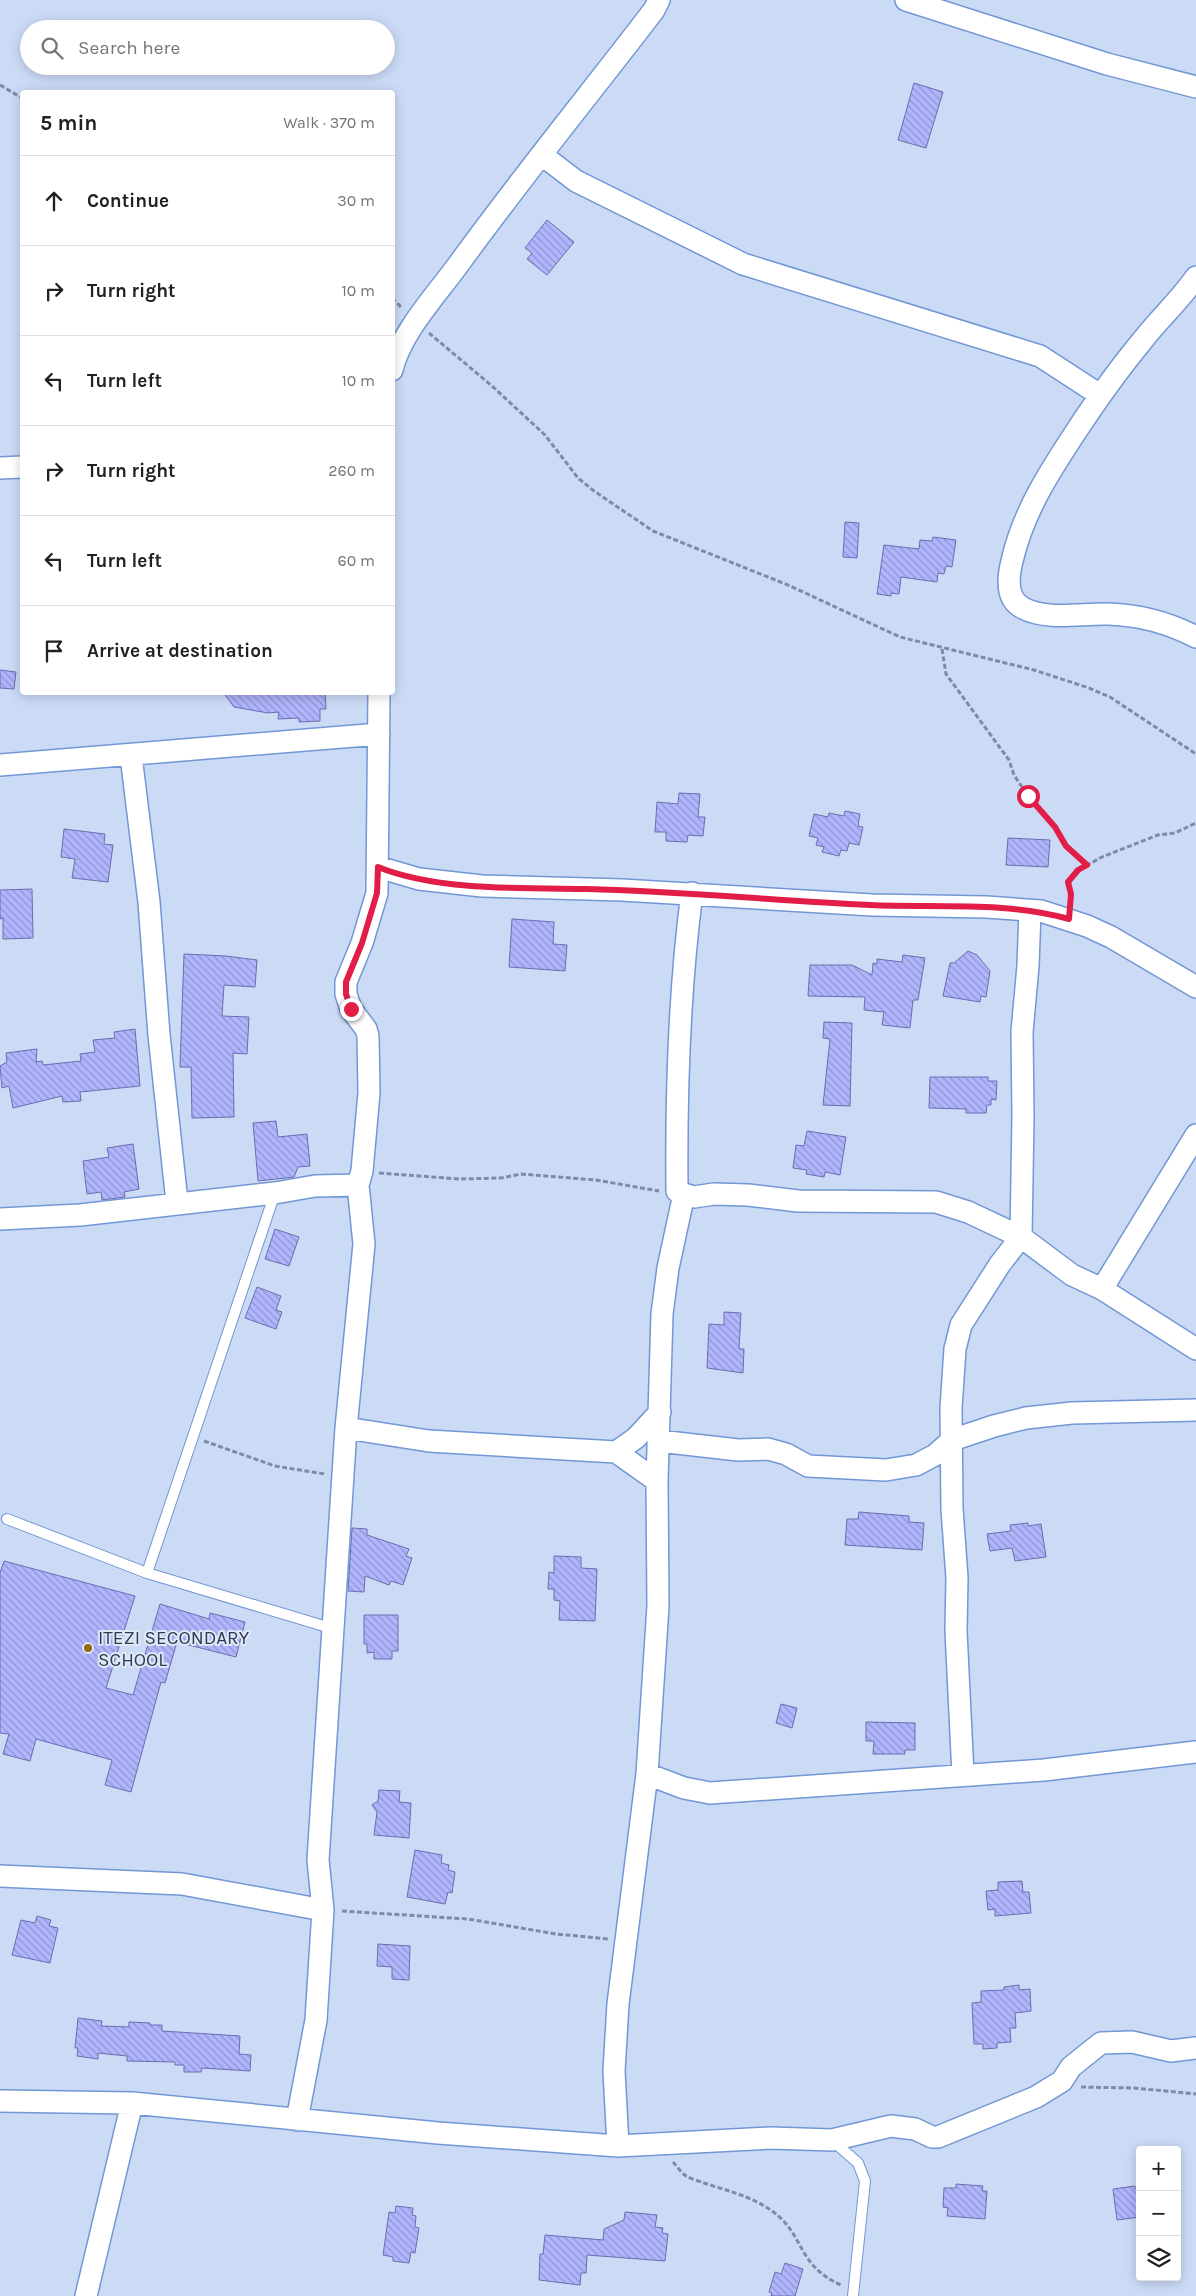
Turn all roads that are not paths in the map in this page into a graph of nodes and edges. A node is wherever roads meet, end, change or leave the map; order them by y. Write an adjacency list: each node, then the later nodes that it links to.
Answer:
1 (659, 0): 4 (street)
2 (906, 0): 3 (street)
3 (1196, 87)
4 (542, 154): 6 (street); 7 (street)
5 (1195, 281): 7 (street)
6 (395, 360)
7 (1100, 395): 10 (street)
8 (20, 467): 9 (street)
9 (0, 468)
10 (1196, 637)
11 (379, 695): 12 (street)
12 (379, 734): 13 (street); 15 (street)
13 (131, 756): 14 (street); 23 (street)
14 (0, 765)
15 (378, 867): 16 (street); 20 (street)
16 (692, 894): 17 (street); 22 (street)
17 (1030, 911): 18 (street); 25 (street)
18 (1196, 987)
19 (1196, 1135): 26 (street)
20 (360, 1178): 21 (street); 30 (street)
21 (275, 1193): 23 (street); 36 (lane)
22 (680, 1193): 25 (street); 29 (street)
23 (177, 1202): 24 (street)
24 (0, 1219)
25 (1020, 1238): 26 (street); 31 (street)
26 (1102, 1290): 27 (street)
27 (1196, 1349)
28 (1196, 1410): 31 (street)
29 (660, 1412): 32 (street); 33 (street)
30 (346, 1428): 33 (street); 37 (street)
31 (952, 1440): 32 (street); 40 (street)
32 (659, 1441): 34 (street)
33 (616, 1452): 34 (street)
34 (657, 1481): 39 (street)
35 (7, 1519): 36 (lane)
36 (147, 1573): 37 (lane)
37 (334, 1629): 42 (street)
38 (1196, 1752): 40 (street)
39 (647, 1774): 40 (street); 48 (street)
40 (963, 1775)
41 (0, 1876): 42 (street)
42 (323, 1910): 46 (street)
43 (1196, 2048): 47 (street)
44 (0, 2101): 45 (street)
45 (132, 2103): 46 (street); 50 (street)
46 (297, 2120): 48 (street)
47 (832, 2140): 48 (street); 49 (lane)
48 (618, 2146)
49 (853, 2293)
50 (86, 2296)

